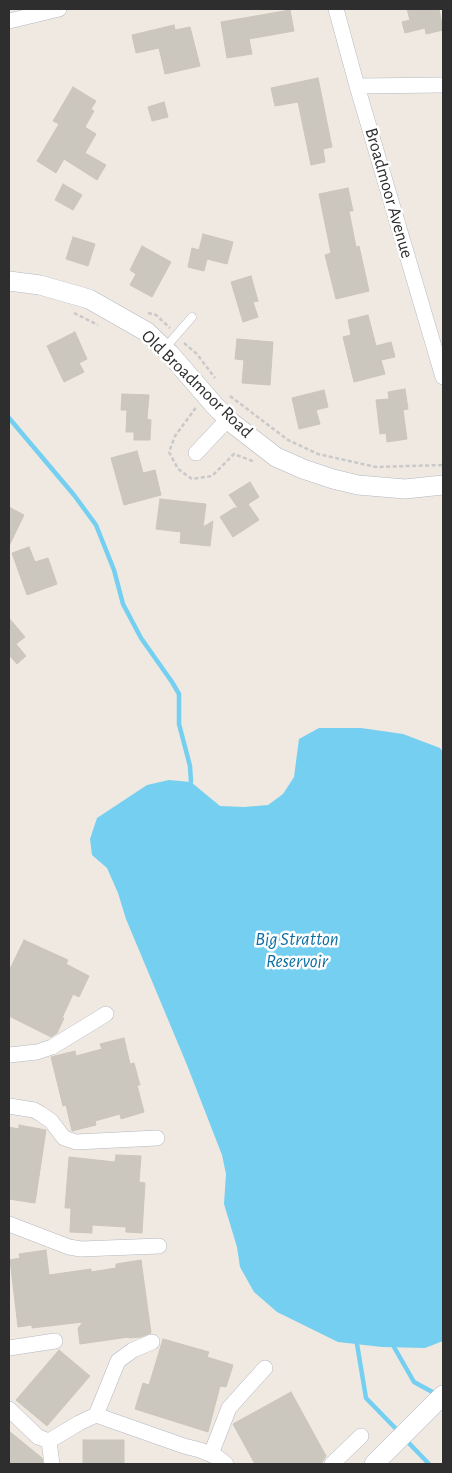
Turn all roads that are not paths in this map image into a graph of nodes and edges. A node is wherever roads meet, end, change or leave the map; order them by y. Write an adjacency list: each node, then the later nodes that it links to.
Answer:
1 (59, 9): 3 (street)
2 (336, 9): 5 (street, Broadmoor Avenue)
3 (9, 21)
4 (443, 85): 5 (street)
5 (357, 86): 9 (street, Broadmoor Avenue)
6 (13, 281): 8 (street, Old Broadmoor Road)
7 (192, 317): 8 (lane)
8 (170, 342): 10 (street, Old Broadmoor Road)
9 (443, 377)
10 (228, 419): 11 (street); 12 (street, Old Broadmoor Road)
11 (196, 453)
12 (443, 485)
13 (106, 1014): 14 (street)
14 (9, 1055)
15 (9, 1106): 16 (street)
16 (158, 1138)
17 (9, 1224): 18 (street)
18 (159, 1246)
19 (55, 1341): 21 (street)
20 (152, 1342): 25 (street)
21 (9, 1348)
22 (265, 1368): 28 (street)
23 (443, 1394): 32 (street)
24 (9, 1410): 27 (street)
25 (96, 1415): 27 (street); 28 (street)
26 (361, 1436): 31 (street)
27 (49, 1441): 29 (street)
28 (211, 1454): 30 (street)
29 (52, 1464)
30 (226, 1464)
31 (332, 1464)
32 (374, 1464)

